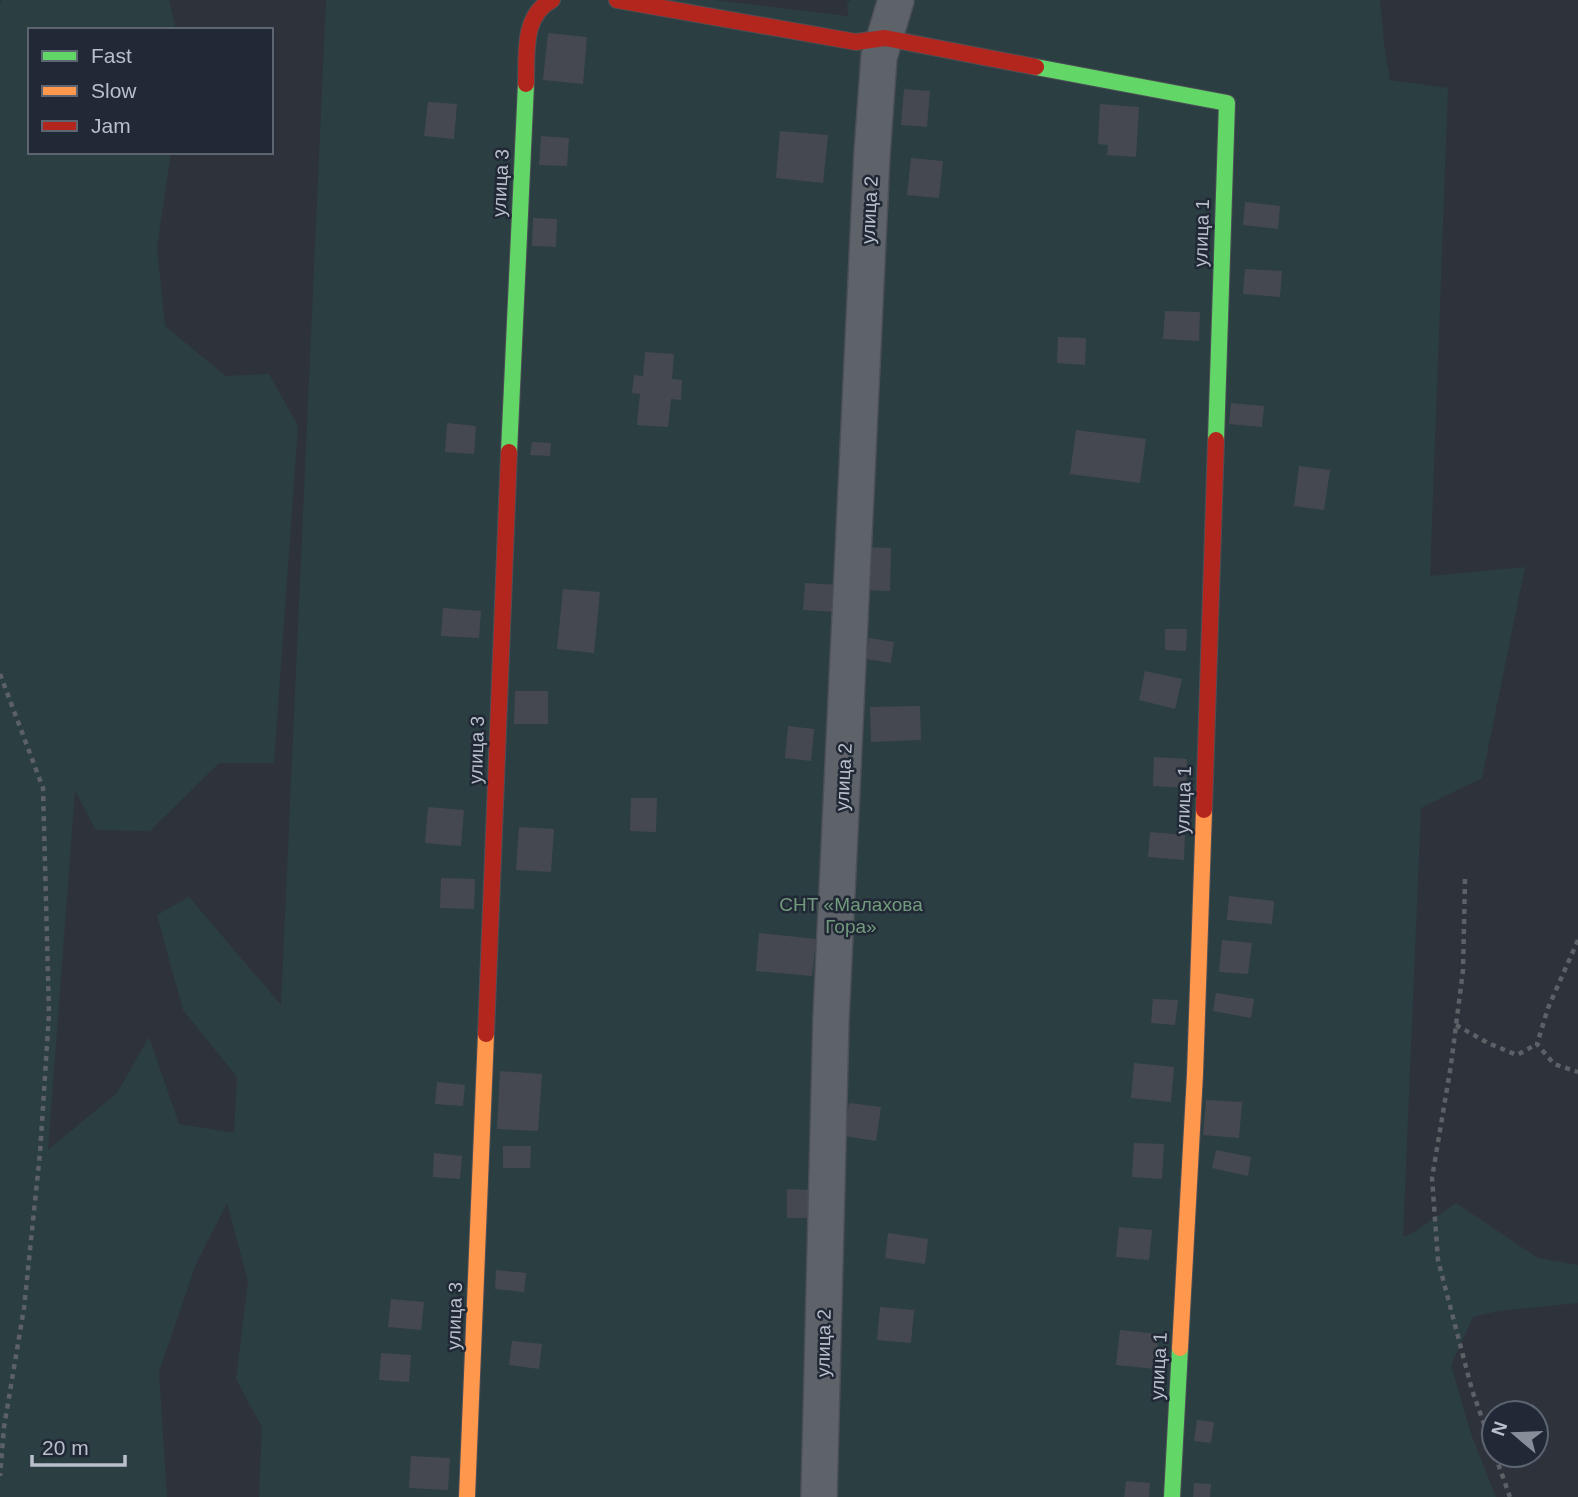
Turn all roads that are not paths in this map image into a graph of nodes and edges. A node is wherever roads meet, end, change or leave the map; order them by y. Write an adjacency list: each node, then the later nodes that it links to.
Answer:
1 (617, 0): 4 (street)
2 (896, 0): 4 (street, улица 2)
3 (546, 3): 5 (street, улица 3)
4 (882, 48): 6 (street, улица 2); 7 (street, улица 1)
5 (467, 1497)
6 (819, 1497)
7 (1172, 1497)

